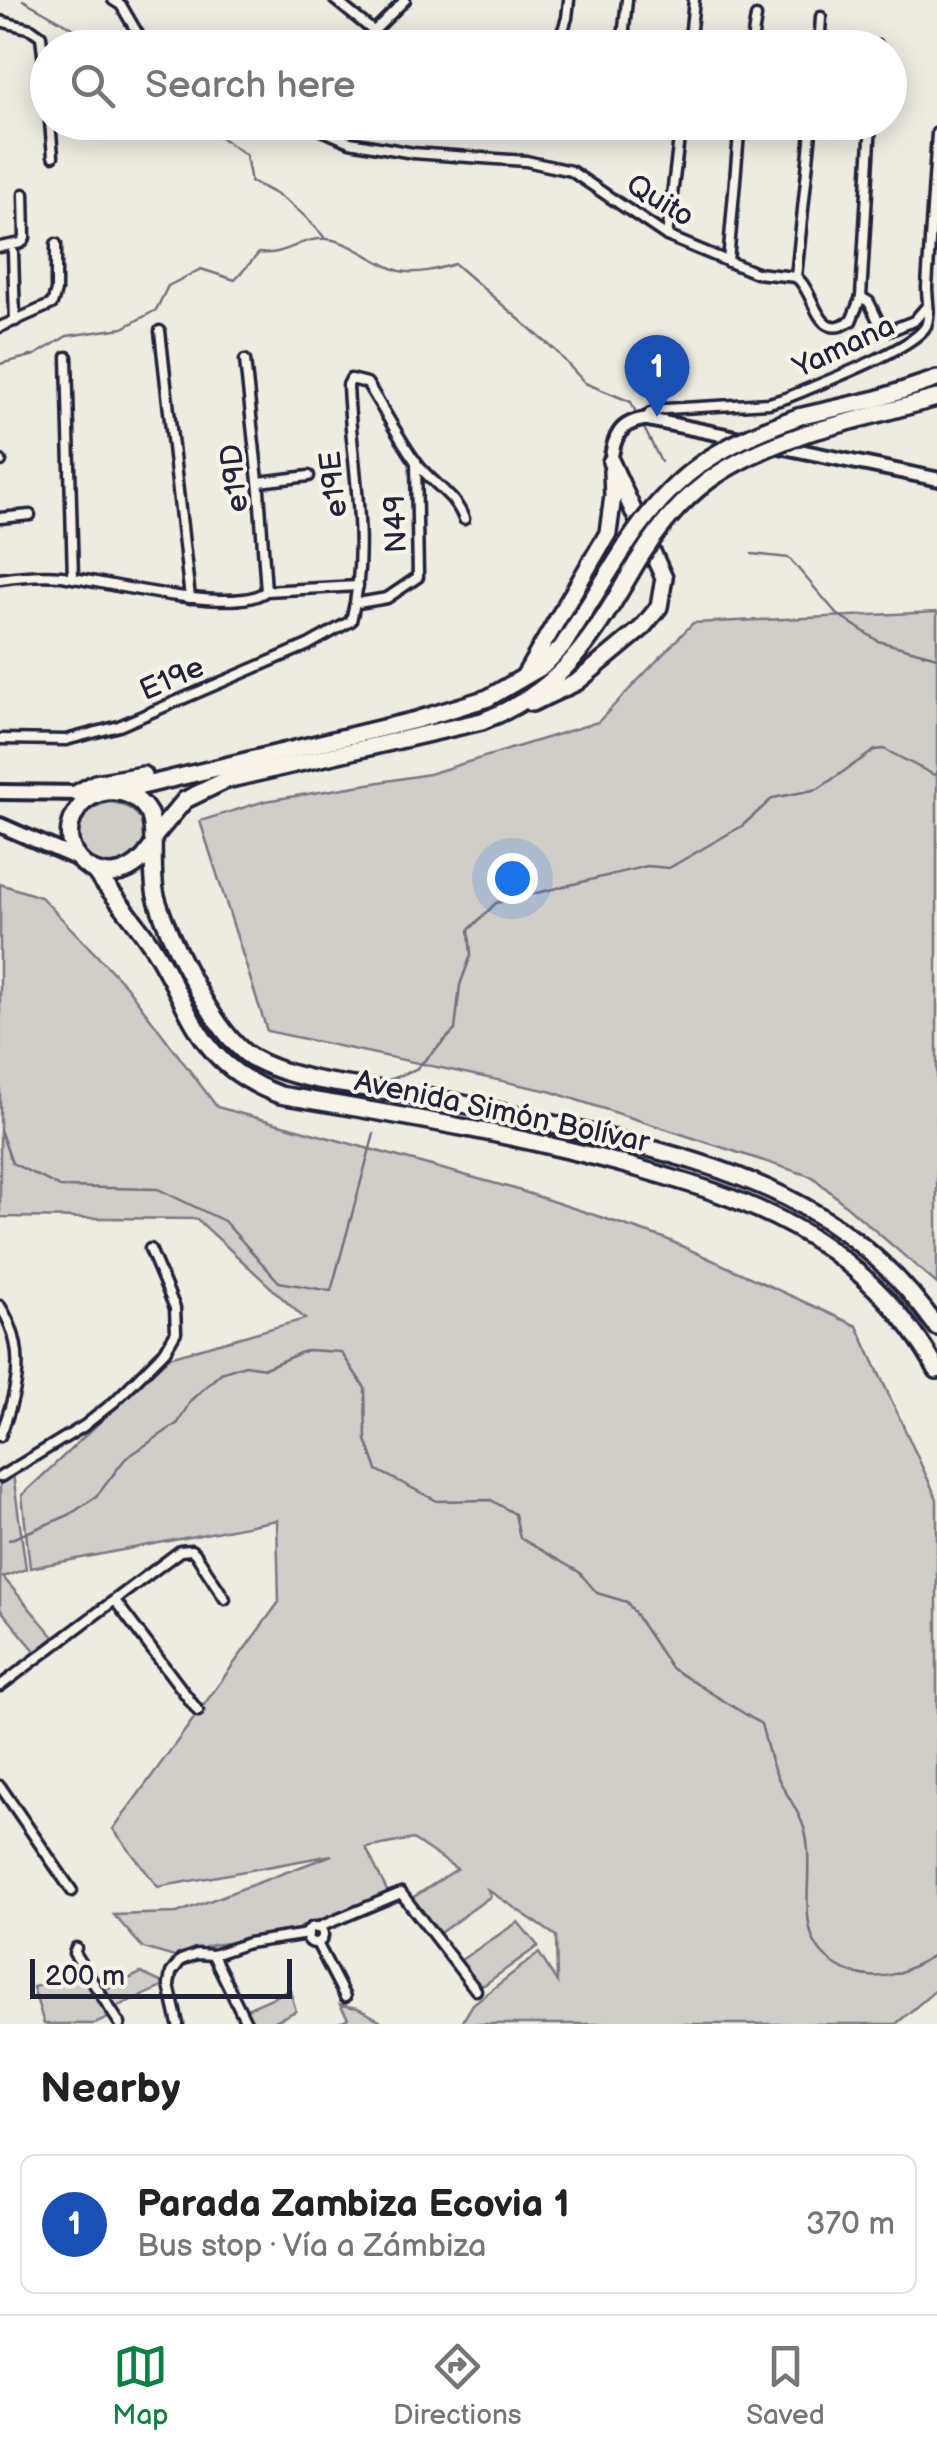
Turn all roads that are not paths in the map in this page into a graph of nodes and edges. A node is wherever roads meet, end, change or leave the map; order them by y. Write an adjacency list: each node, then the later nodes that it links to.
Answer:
1 (112, 0): 11 (street)
2 (335, 0): 12 (street)
3 (405, 0): 12 (street)
4 (568, 0): 13 (street)
5 (627, 0): 14 (street)
6 (694, 0): 15 (street)
7 (756, 17): 16 (street)
8 (821, 18): 17 (street)
9 (0, 22): 10 (street)
10 (34, 30)
11 (136, 30)
12 (372, 30)
13 (563, 30)
14 (624, 30)
15 (691, 30)
16 (754, 30)
17 (820, 30)
18 (936, 133): 34 (street, Yamana)
19 (52, 140): 25 (street)
20 (345, 140): 27 (street, Quito)
21 (679, 140): 27 (street)
22 (739, 140): 31 (street)
23 (810, 140): 32 (street)
24 (871, 140): 33 (street)
25 (53, 156)
26 (24, 194): 29 (street)
27 (668, 236): 31 (street, Quito)
28 (56, 244): 35 (street)
29 (0, 247)
30 (13, 252): 35 (street)
31 (728, 262): 32 (street, Quito)
32 (796, 276): 33 (street)
33 (861, 297): 34 (street)
34 (927, 306): 42 (street, Yamana)
35 (16, 320): 36 (street)
36 (0, 328)
37 (160, 330): 55 (street)
38 (67, 357): 51 (street)
39 (245, 360): 47 (street, e19D)
40 (937, 379): 58 (highway, bridge)
41 (937, 398): 59 (highway, bridge)
42 (646, 420): 44 (street); 46 (street)
43 (416, 461): 50 (street); 53 (street, e19E); 56 (street, N49)
44 (612, 462): 58 (highway); 59 (highway)
45 (310, 476): 47 (street)
46 (937, 479)
47 (258, 482): 54 (street, e19D)
48 (30, 515): 49 (street)
49 (0, 518)
50 (464, 519)
51 (73, 578): 52 (street); 55 (street)
52 (0, 579)
53 (358, 586): 54 (street); 56 (street, e19E)
54 (266, 592): 55 (street)
55 (190, 598)
56 (358, 603): 57 (street, e19E)
57 (352, 620): 60 (street, E19e)
58 (522, 681): 61 (highway)
59 (518, 705): 67 (highway)
60 (0, 739)
61 (269, 753): 63 (highway); 64 (highway)
62 (0, 792): 64 (main road)
63 (117, 792): 65 (highway); 67 (highway)
64 (78, 793): 65 (main road)
65 (95, 794): 68 (highway)
66 (0, 826): 68 (main road)
67 (152, 843): 69 (highway); 72 (highway, Avenida Simón Bolívar)
68 (78, 858): 69 (highway)
69 (95, 872): 73 (highway, Avenida Simón Bolívar)
70 (150, 1249): 75 (street)
71 (0, 1306): 74 (street)
72 (937, 1327)
73 (937, 1370)
74 (0, 1436)
75 (0, 1477)
76 (225, 1599): 77 (street)
77 (116, 1602): 78 (street); 79 (street)
78 (0, 1686)
79 (198, 1711)
80 (0, 1786): 81 (street)
81 (72, 1892)
82 (318, 1928): 83 (street); 84 (street); 87 (street)
83 (308, 1934): 84 (street); 86 (street)
84 (317, 1943): 88 (street)
85 (76, 1948): 89 (street)
86 (213, 1956): 90 (street); 91 (street)
87 (476, 1990)
88 (346, 1996)
89 (120, 2024)
90 (178, 2024)
91 (247, 2024)

